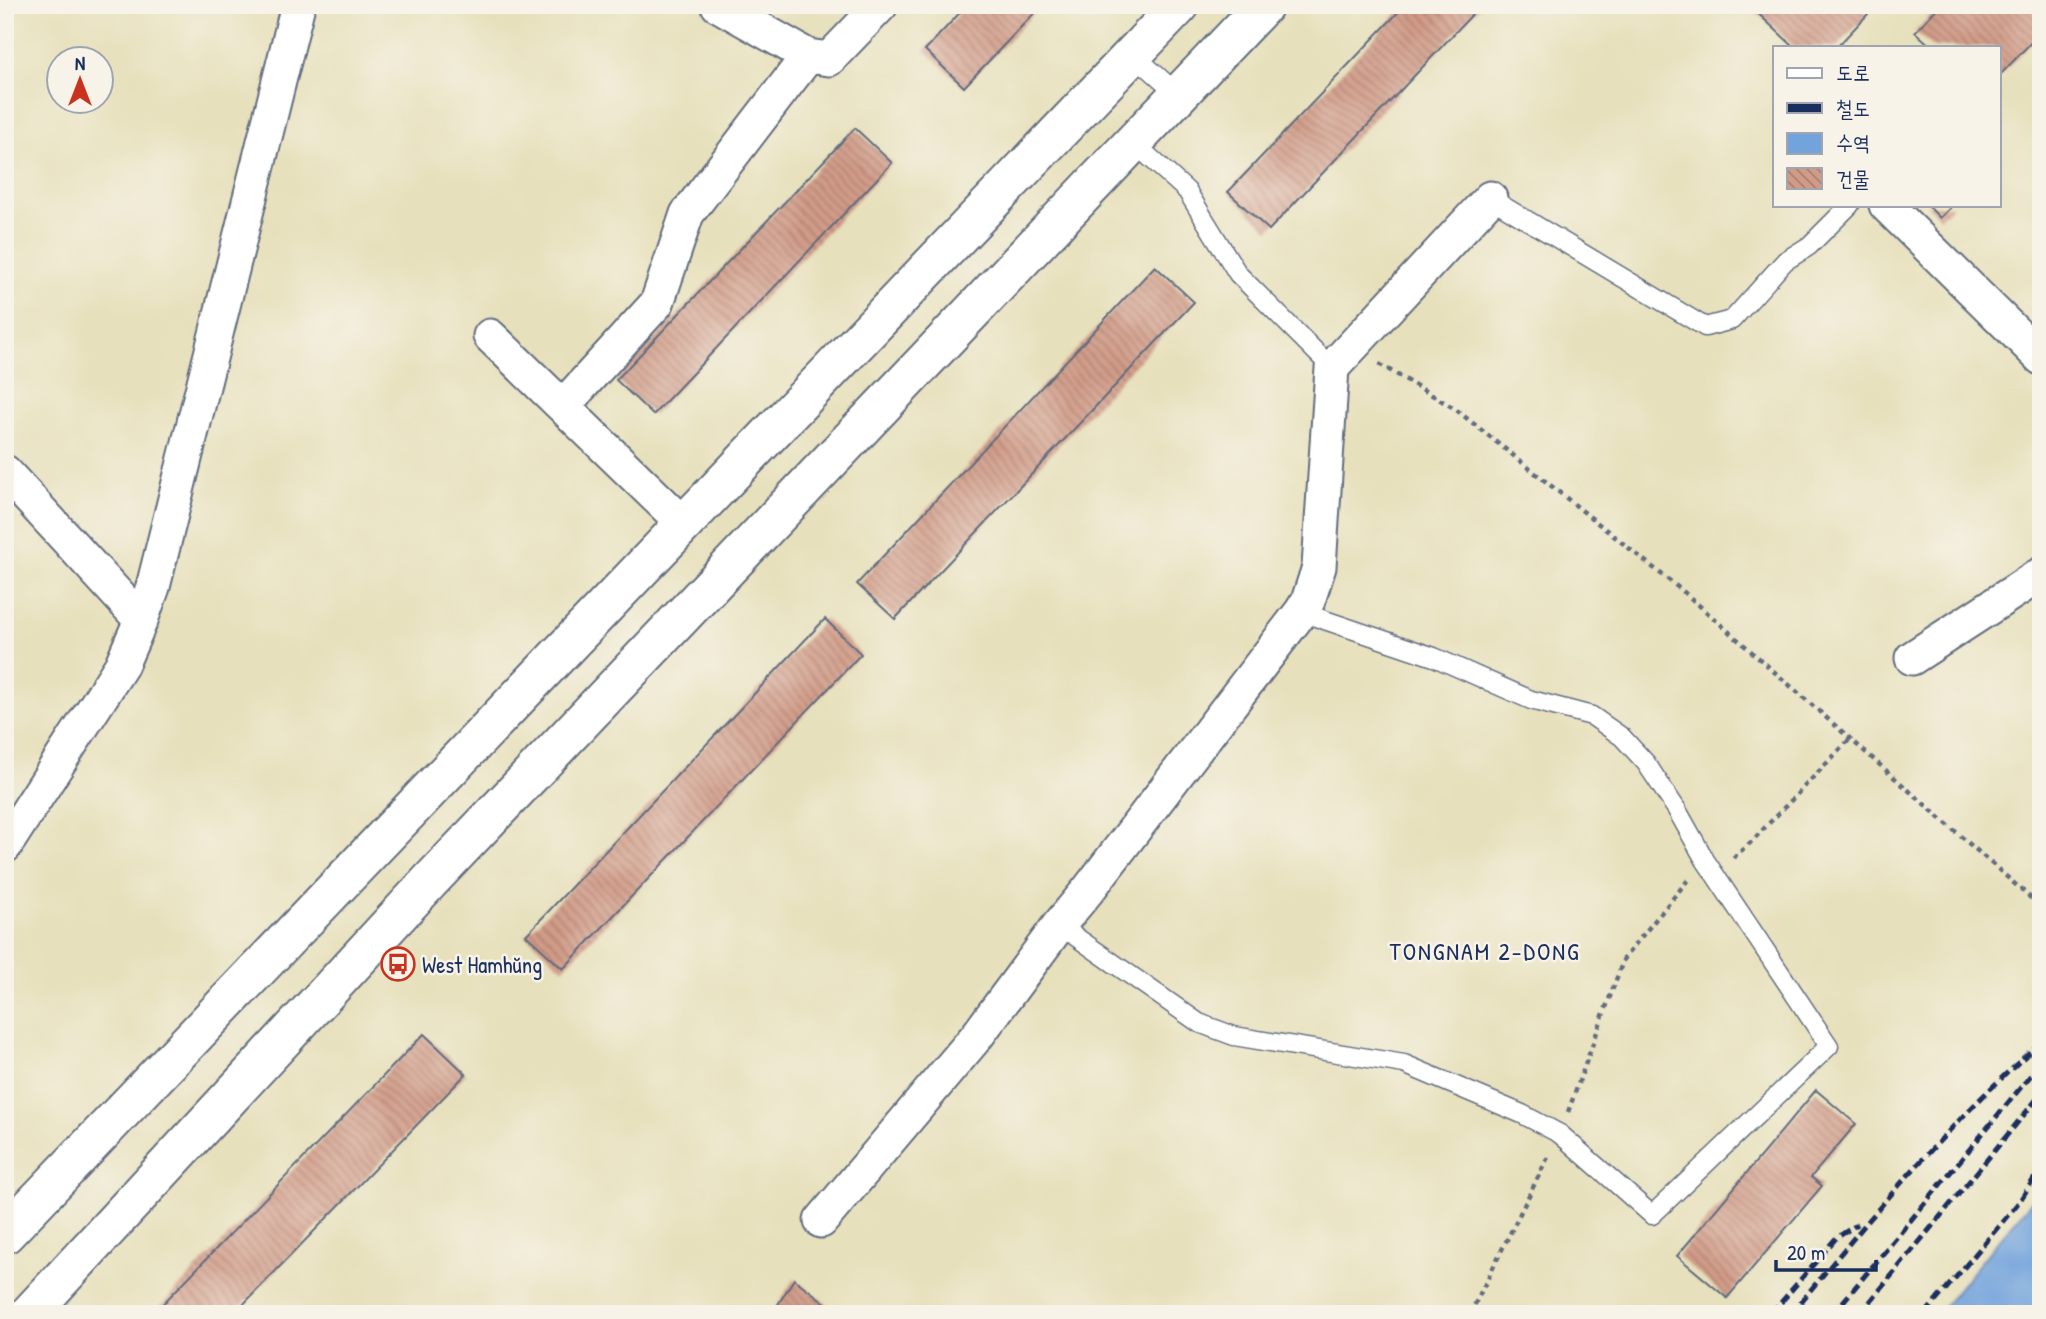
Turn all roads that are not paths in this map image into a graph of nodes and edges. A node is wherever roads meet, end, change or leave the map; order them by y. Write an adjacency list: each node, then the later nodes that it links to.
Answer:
1 (298, 5): 21 (street)
2 (718, 5): 7 (street)
3 (881, 5): 7 (street)
4 (1180, 5): 6 (main road)
5 (1264, 5): 8 (main road)
6 (1134, 55): 8 (lane); 18 (main road)
7 (808, 56): 16 (street)
8 (1180, 96): 9 (main road)
9 (1134, 143): 14 (lane); 27 (main road)
10 (1490, 198): 11 (lane); 14 (street)
11 (1849, 206)
12 (1887, 206): 15 (street)
13 (490, 336): 16 (street)
14 (1342, 358): 20 (street)
15 (2041, 358)
16 (563, 406): 18 (street)
17 (5, 472): 21 (street)
18 (684, 524): 26 (main road)
19 (2041, 574): 22 (street)
20 (1301, 612): 24 (street); 24 (lane)
21 (141, 620): 23 (street)
22 (1912, 659)
23 (5, 846)
24 (1059, 925): 25 (street)
25 (821, 1221)
26 (5, 1234)
27 (29, 1314)

